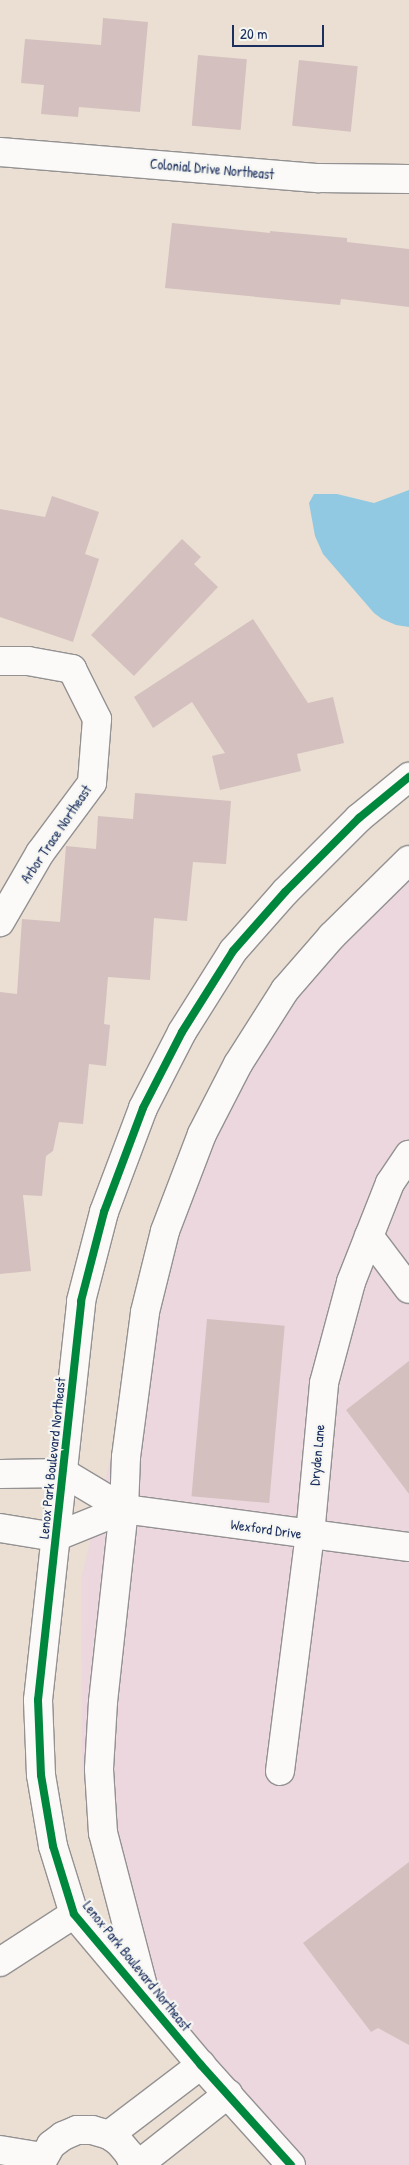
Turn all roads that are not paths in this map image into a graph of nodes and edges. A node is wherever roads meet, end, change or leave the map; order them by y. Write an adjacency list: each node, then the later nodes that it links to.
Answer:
1 (0, 152): 2 (street, Colonial Drive Northeast)
2 (408, 173)
3 (0, 661): 6 (street, Arbor Trace Northeast)
4 (409, 777): 10 (street, Lenox Park Boulevard Northeast)
5 (409, 860): 12 (street, Lenox Park Boulevard Northeast)
6 (0, 922)
7 (409, 1154): 8 (street, Dryden Lane)
8 (368, 1236): 9 (street); 14 (street, Dryden Lane)
9 (409, 1289)
10 (64, 1473): 11 (street); 12 (street); 15 (street, Lenox Park Boulevard Northeast)
11 (0, 1474)
12 (124, 1509): 14 (street, Wexford Drive); 15 (street); 20 (street, Lenox Park Boulevard Northeast)
13 (0, 1528): 15 (street)
14 (310, 1535): 16 (street, Wexford Drive); 17 (street, Dryden Lane)
15 (55, 1537): 18 (street, Lenox Park Boulevard Northeast)
16 (409, 1547)
17 (280, 1771)
18 (74, 1914): 19 (street); 20 (street, Lenox Park Boulevard Northeast)
19 (0, 1962)
20 (147, 2000): 21 (street, Lenox Park Boulevard Northeast)
21 (201, 2065): 22 (street, Lenox Park Boulevard Northeast); 23 (street)
22 (228, 2094): 27 (street); 28 (street, Lenox Park Boulevard Northeast)
23 (110, 2135): 25 (street); 26 (street)
24 (0, 2150): 25 (street)
25 (41, 2161)
26 (134, 2165)
27 (138, 2165)
28 (291, 2165)

